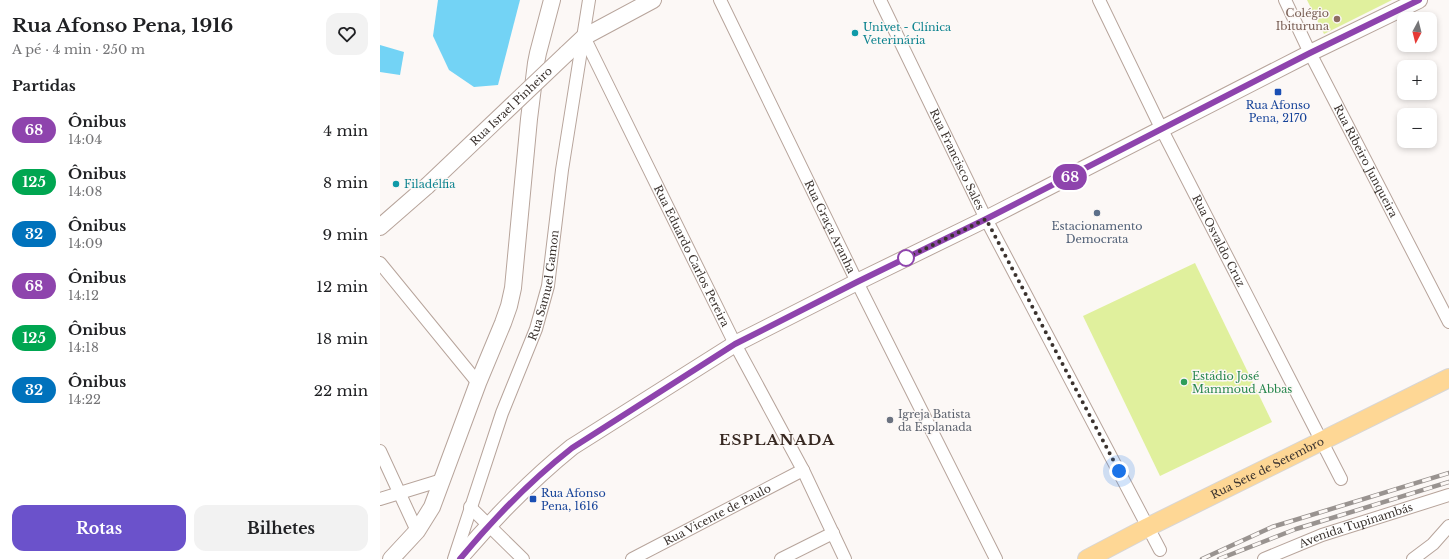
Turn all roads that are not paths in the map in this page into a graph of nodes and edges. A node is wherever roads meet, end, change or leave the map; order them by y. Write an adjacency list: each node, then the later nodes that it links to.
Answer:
1 (552, 0): 19 (street)
2 (589, 0): 9 (street, Rua Samuel Gamon)
3 (653, 0): 9 (street, Rua Israel Pinheiro)
4 (720, 0): 15 (street, Rua Graça Aranha)
5 (880, 0): 12 (street, Rua Francisco Sales)
6 (1100, 0): 11 (street, Rua Osvaldo Cruz)
7 (1285, 0): 10 (street, Rua Ribeiro Junqueira)
8 (1419, 0): 10 (street)
9 (584, 37): 13 (street, Rua Israel Pinheiro, bridge); 17 (street, Rua Eduardo Carlos Pereira); 28 (street, Rua Samuel Gamon)
10 (1310, 53): 11 (street); 16 (street, Rua Ribeiro Junqueira)
11 (1162, 130): 12 (street); 20 (street, Rua Osvaldo Cruz)
12 (986, 219): 15 (street); 31 (street, Rua Francisco Sales)
13 (380, 227)
14 (380, 263): 19 (street)
15 (857, 282): 17 (street); 42 (street, Rua Graça Aranha)
16 (1449, 322)
17 (735, 344): 22 (street, Rua Eduardo Carlos Pereira); 29 (street)
18 (1449, 378): 20 (main road, Rua Sete de Setembro)
19 (478, 383): 24 (street)
20 (1321, 442): 23 (street, Rua Osvaldo Cruz); 31 (main road, Rua Sete de Setembro)
21 (380, 451): 25 (street)
22 (804, 470): 33 (street, Rua Eduardo Carlos Pereira); 39 (street, Rua Vicente de Paulo)
23 (1341, 479)
24 (442, 480): 25 (street); 32 (street)
25 (400, 493): 27 (street); 32 (street)
26 (1449, 495): 44 (street, Avenida Tupinambás)
27 (380, 499)
28 (470, 507): 29 (street); 36 (street, Rua Samuel Gamon)
29 (488, 524): 37 (street); 38 (street)
30 (1449, 526): 45 (street)
31 (1148, 527): 34 (street, Rua Francisco Sales); 43 (main road, Rua Sete de Setembro)
32 (417, 531): 35 (street)
33 (833, 533): 40 (street); 41 (street, Rua Eduardo Carlos Pereira)
34 (1160, 550)
35 (391, 559)
36 (454, 559)
37 (460, 559)
38 (523, 559)
39 (632, 559)
40 (781, 559)
41 (845, 559)
42 (996, 559)
43 (1087, 559)
44 (1264, 559)
45 (1413, 559)

